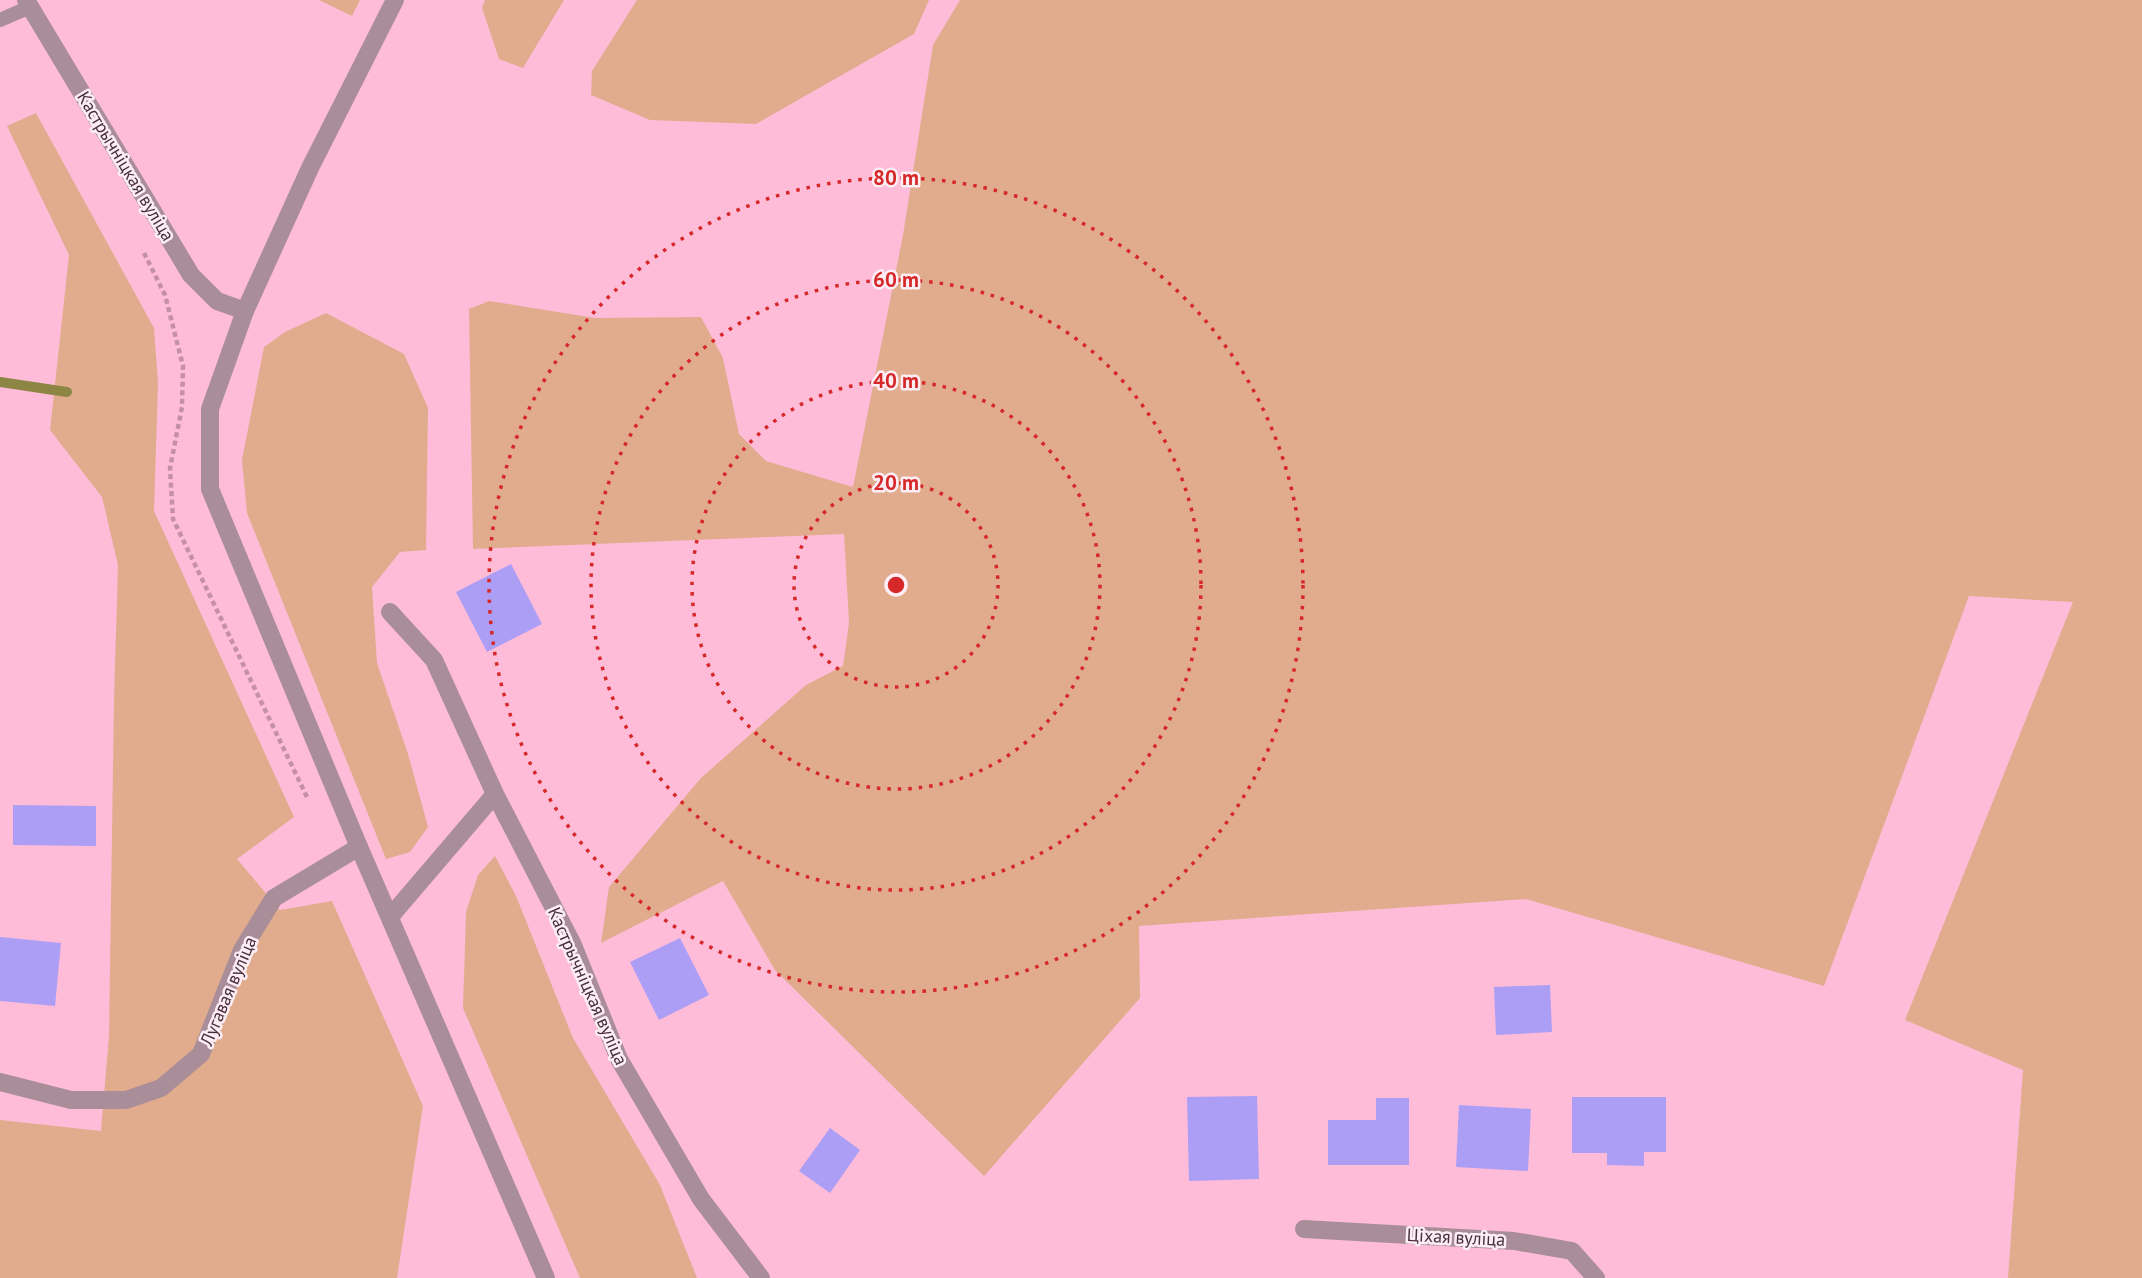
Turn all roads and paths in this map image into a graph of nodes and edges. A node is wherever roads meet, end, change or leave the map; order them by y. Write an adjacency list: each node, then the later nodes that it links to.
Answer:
1 (396, 0): 4 (street)
2 (28, 4): 3 (lane); 4 (street, Кастрычніцкая вуліца)
3 (0, 20)
4 (245, 311): 7 (street)
5 (390, 612): 6 (street, Кастрычніцкая вуліца)
6 (495, 793): 8 (street); 12 (street, Кастрычніцкая вуліца)
7 (359, 847): 8 (street); 9 (street, Лугавая вуліца)
8 (390, 917): 11 (street)
9 (0, 1082)
10 (1304, 1229): 13 (street, Ціхая вуліца)
11 (546, 1278)
12 (761, 1278)
13 (1596, 1278)

